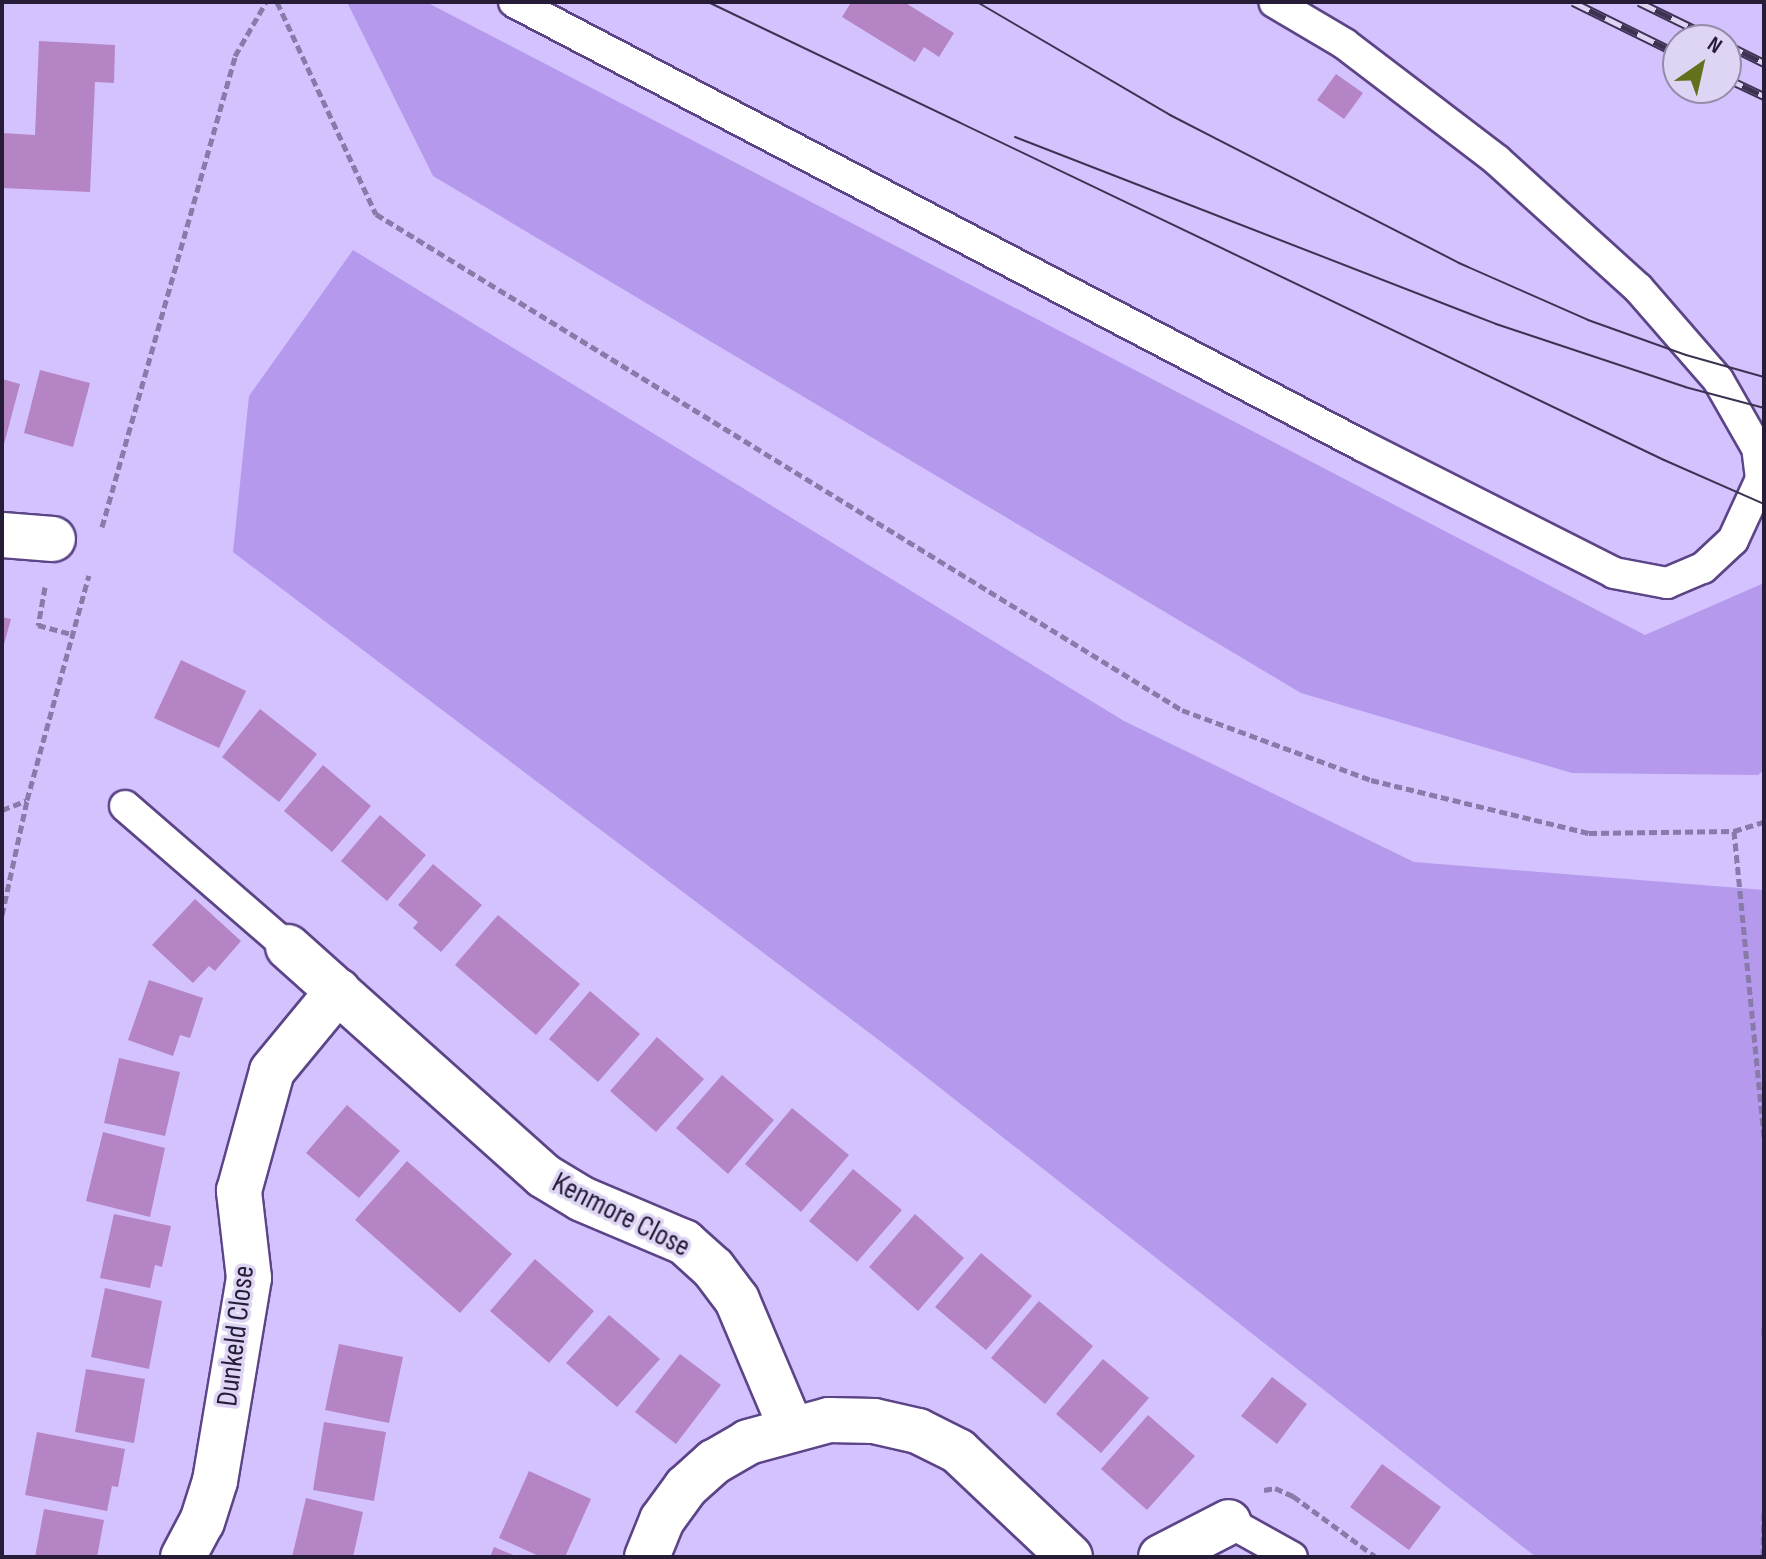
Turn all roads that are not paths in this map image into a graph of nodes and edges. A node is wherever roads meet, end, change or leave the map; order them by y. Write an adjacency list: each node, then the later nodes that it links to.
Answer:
1 (514, 2): 2 (lane)
2 (1274, 2)
3 (2, 535): 4 (street)
4 (53, 539)
5 (125, 806): 6 (lane)
6 (288, 947): 7 (street, Kenmore Close)
7 (338, 991): 8 (street, Kenmore Close); 10 (street, Dunkeld Close)
8 (791, 1428): 11 (street); 12 (street)
9 (1229, 1522): 13 (street); 14 (lane)
10 (183, 1557)
11 (647, 1557)
12 (1070, 1557)
13 (1161, 1557)
14 (1292, 1557)

